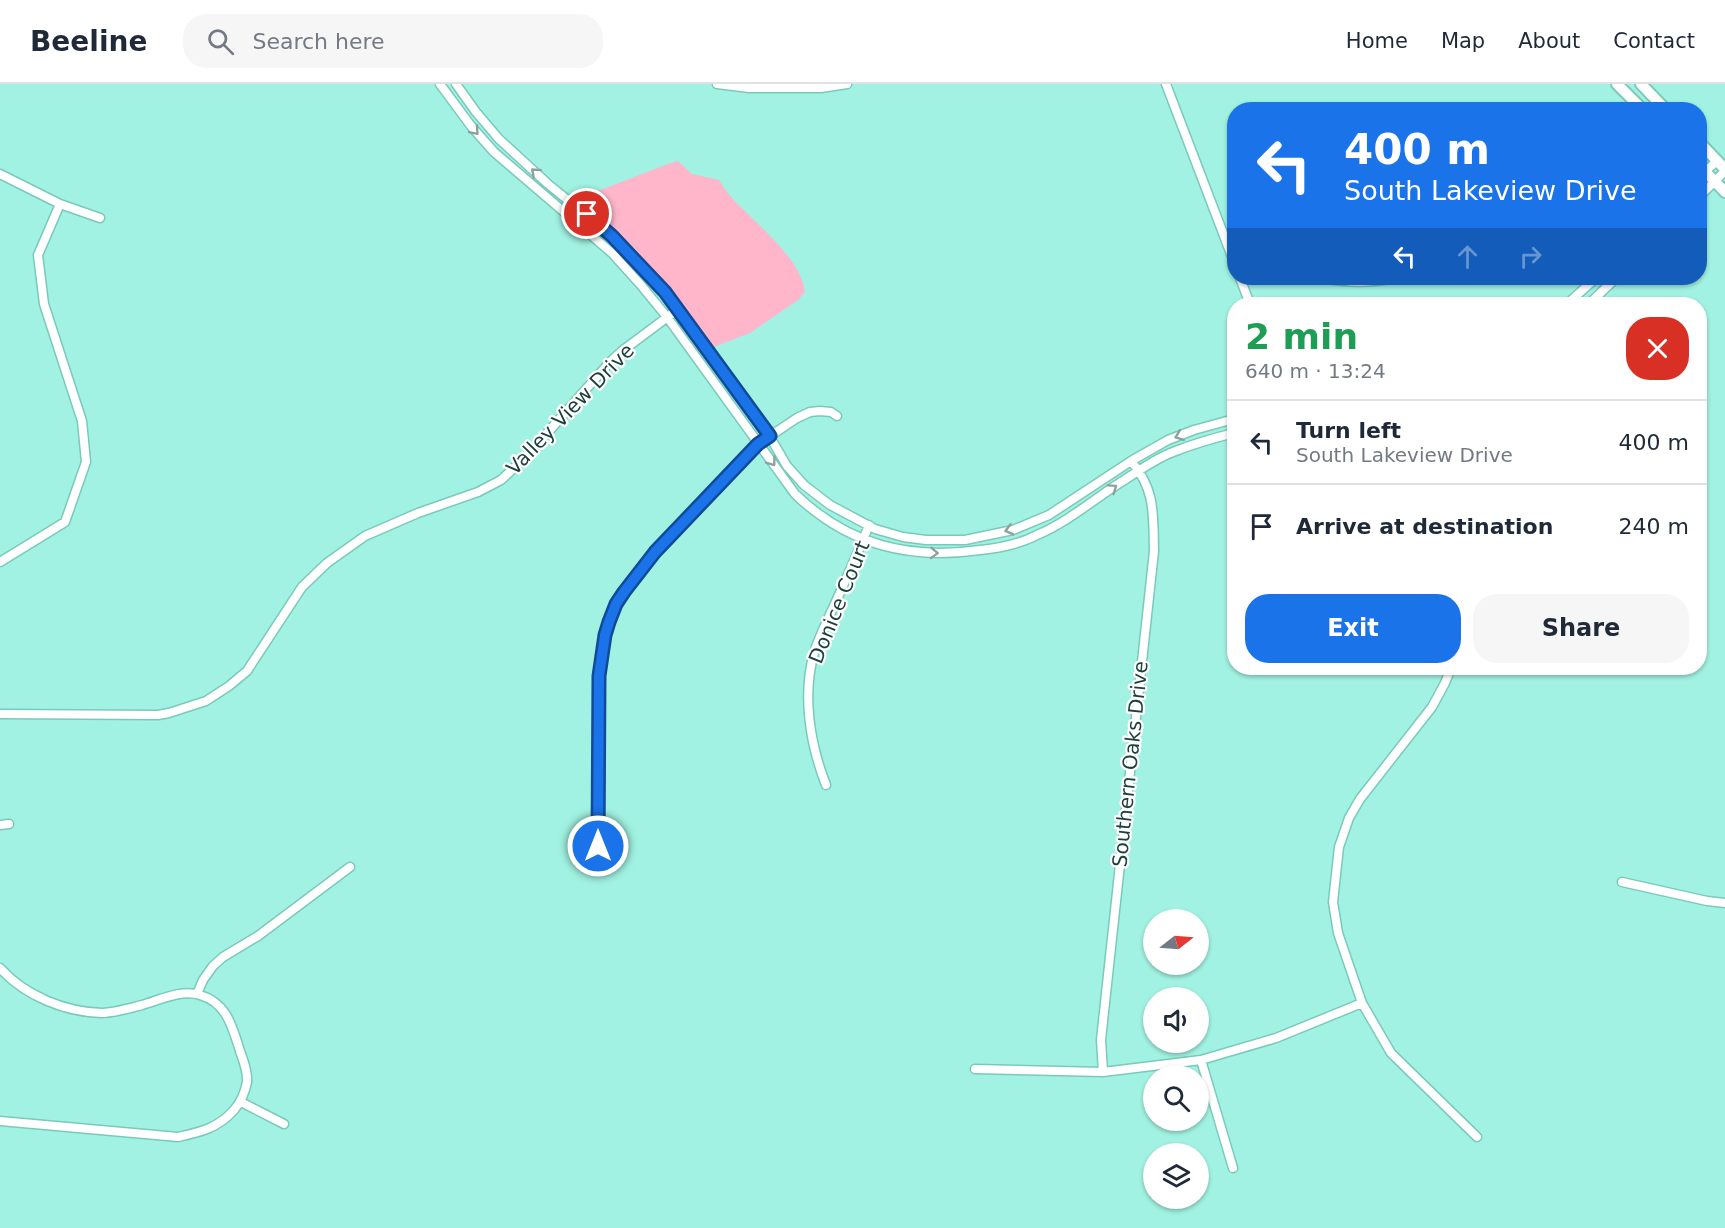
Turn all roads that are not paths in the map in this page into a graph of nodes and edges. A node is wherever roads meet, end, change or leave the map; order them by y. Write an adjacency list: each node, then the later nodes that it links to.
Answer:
1 (717, 84): 2 (street)
2 (847, 84)
3 (1166, 84): 21 (street)
4 (1617, 84): 7 (main road)
5 (1641, 84): 8 (main road)
6 (448, 85): 17 (street, one-way to 6); 19 (street, one-way to 19)
7 (1635, 102)
8 (1658, 102)
9 (1707, 151): 10 (main road)
10 (1722, 167): 11 (street); 14 (street)
11 (1707, 170)
12 (0, 174): 18 (street)
13 (1707, 175): 14 (main road)
14 (1715, 181): 15 (street); 16 (main road)
15 (1707, 189)
16 (1725, 192)
17 (564, 196): 19 (street); 26 (street)
18 (60, 204): 20 (street); 37 (street)
19 (556, 206): 27 (street)
20 (100, 218)
21 (1227, 244)
22 (1588, 285): 24 (street)
23 (1609, 285): 25 (street)
24 (1575, 297)
25 (1596, 297)
26 (677, 310): 27 (street, Valley View Drive); 31 (street)
27 (667, 317): 32 (street); 39 (street, Valley View Drive)
28 (837, 416): 31 (street)
29 (1227, 420): 33 (street, one-way to 33)
30 (1227, 435): 34 (street)
31 (770, 436): 32 (street); 35 (street)
32 (758, 444): 36 (street, one-way to 36); 41 (street)
33 (1131, 460): 34 (street, Southern Oaks Drive); 35 (street, one-way to 35)
34 (1140, 471): 36 (street, one-way to 34); 50 (street, Southern Oaks Drive)
35 (869, 525): 36 (street, Donice Court)
36 (863, 539): 40 (street, Donice Court)
37 (0, 562)
38 (1448, 675): 47 (street)
39 (0, 714)
40 (826, 785)
41 (598, 846)
42 (350, 867): 46 (street)
43 (1622, 882): 44 (street)
44 (1725, 903)
45 (0, 969): 46 (street)
46 (197, 994): 51 (street)
47 (1362, 1003): 48 (street); 54 (street)
48 (1200, 1060): 50 (street); 55 (street)
49 (975, 1069): 50 (street)
50 (1103, 1072)
51 (241, 1102): 52 (street); 53 (street)
52 (0, 1121)
53 (284, 1124)
54 (1477, 1137)
55 (1233, 1168)

